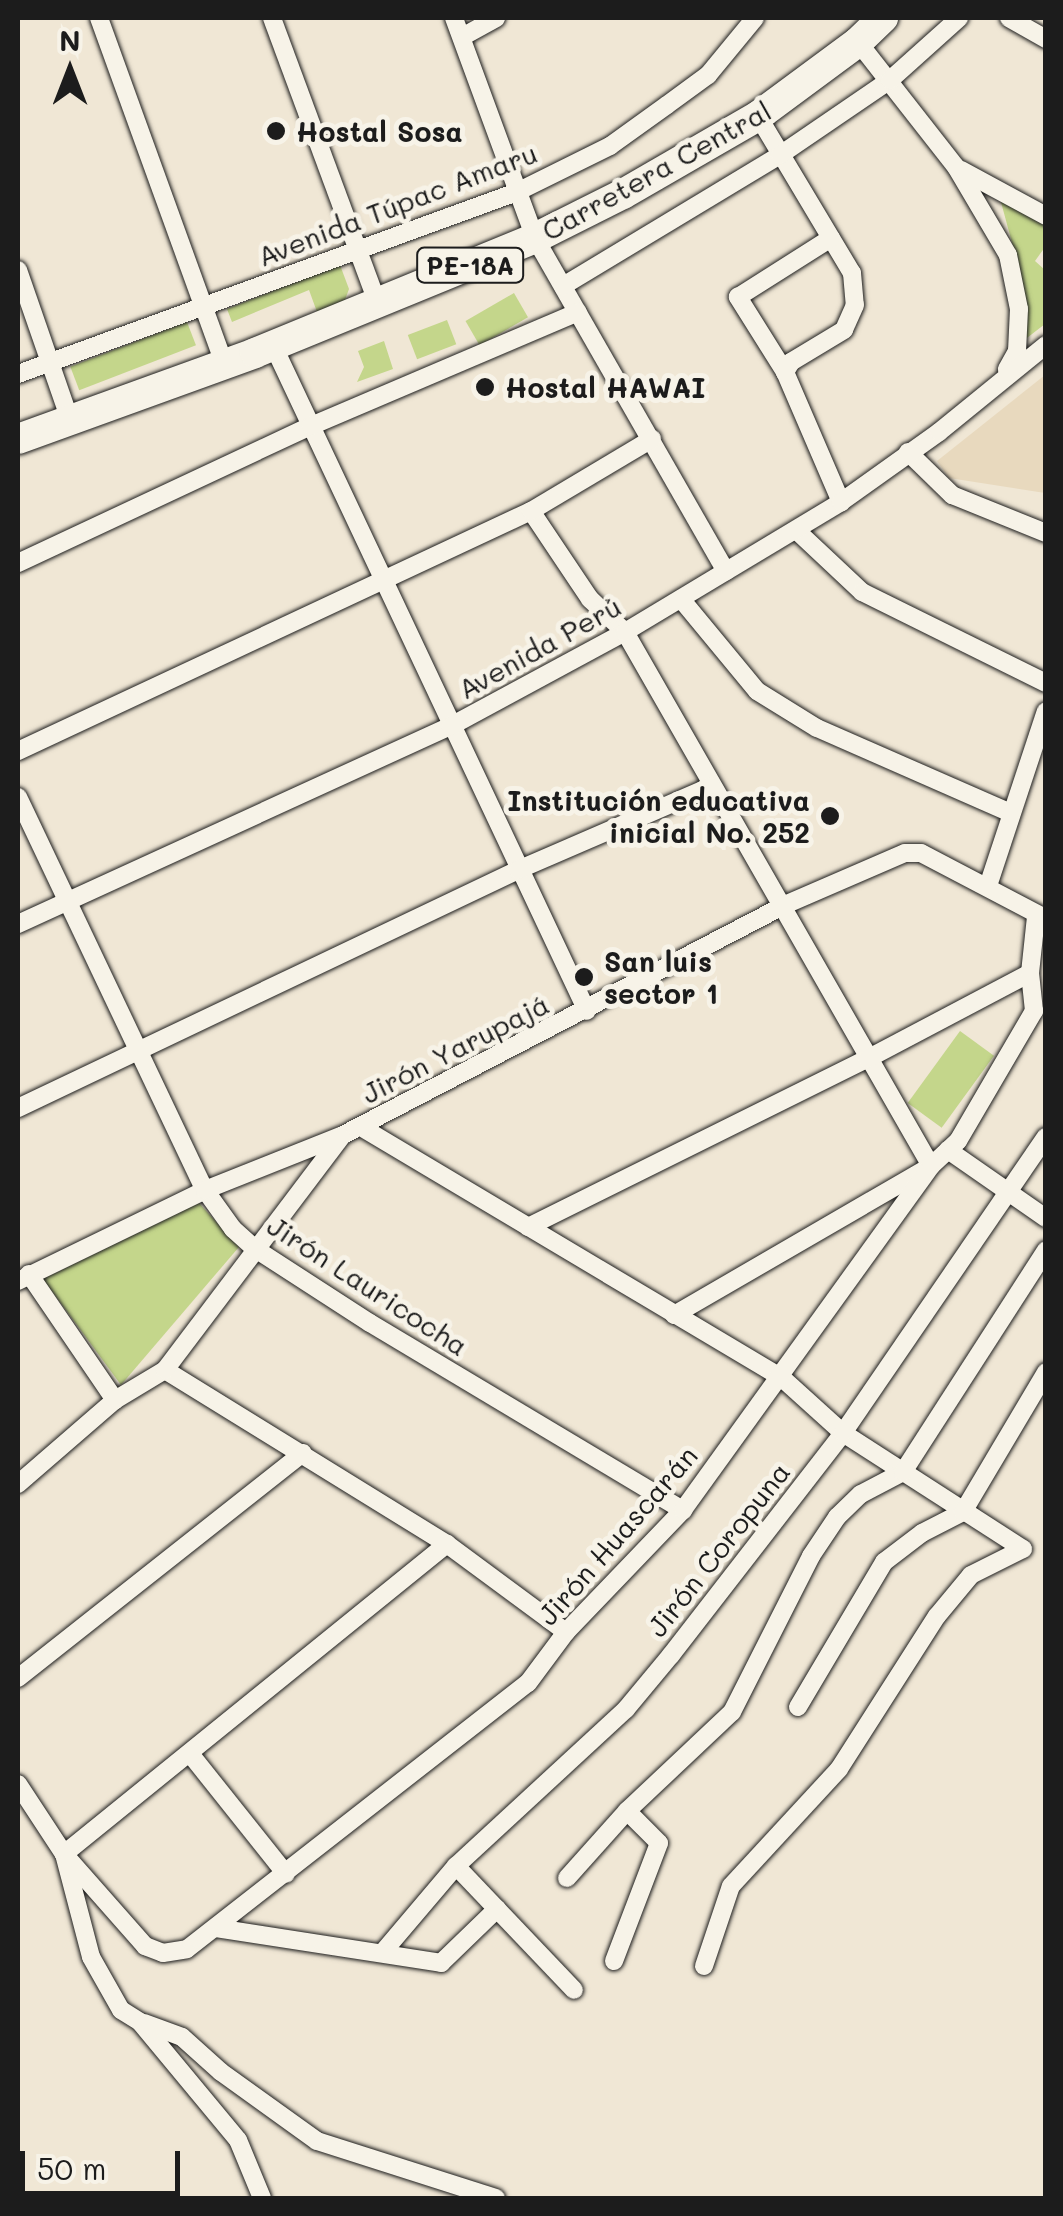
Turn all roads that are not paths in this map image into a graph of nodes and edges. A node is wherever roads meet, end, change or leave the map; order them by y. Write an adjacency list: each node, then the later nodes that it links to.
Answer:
1 (99, 18): 24 (street)
2 (272, 18): 20 (street)
3 (454, 18): 9 (street)
4 (496, 18): 9 (street)
5 (755, 18): 16 (street, Avenida Túpac Amaru)
6 (883, 18): 11 (highway, Carretera Central / PE-18A)
7 (959, 18): 12 (street)
8 (1009, 18): 10 (street)
9 (462, 37): 16 (street)
10 (1046, 39)
11 (858, 42): 12 (street); 13 (highway, Carretera Central / PE-18A)
12 (890, 80): 14 (street); 15 (street)
13 (758, 116): 14 (street); 18 (highway, Carretera Central / PE-18A)
14 (780, 155): 19 (street); 22 (street)
15 (956, 167): 17 (street); 32 (street)
16 (517, 192): 18 (street); 20 (street, Avenida Túpac Amaru)
17 (1046, 216)
18 (535, 238): 22 (street); 23 (highway, Carretera Central / PE-18A)
19 (832, 238): 30 (street); 30 (street)
20 (356, 247): 23 (street); 24 (street, Avenida Túpac Amaru)
21 (18, 270): 28 (street)
22 (563, 286): 25 (street)
23 (378, 304): 27 (highway, Carretera Central / PE-18A)
24 (202, 308): 28 (street, Avenida Túpac Amaru); 29 (street)
25 (578, 312): 34 (street); 36 (street)
26 (1046, 345): 32 (street, Avenida Perú)
27 (273, 346): 29 (highway, Carretera Central / PE-18A); 34 (street)
28 (50, 361): 31 (street, Avenida Túpac Amaru); 33 (street)
29 (224, 364): 33 (highway, Carretera Central / PE-18A)
30 (785, 372): 38 (street)
31 (18, 374)
32 (1003, 378): 37 (street, Avenida Perú)
33 (69, 417): 35 (highway, Carretera Central / PE-18A)
34 (312, 426): 42 (street); 44 (street)
35 (18, 439)
36 (652, 439): 39 (street); 43 (street)
37 (908, 452): 38 (street, Avenida Perú); 41 (street)
38 (841, 502): 40 (street, Avenida Perú)
39 (531, 511): 44 (street); 46 (street)
40 (796, 530): 43 (street, Avenida Perú); 47 (street)
41 (1046, 534)
42 (18, 563)
43 (726, 571): 45 (street, Avenida Perú)
44 (380, 579): 49 (street); 50 (street)
45 (680, 599): 46 (street, Avenida Perú); 53 (street)
46 (625, 632): 49 (street, Avenida Perú); 51 (street)
47 (1046, 683)
48 (1046, 712): 53 (street)
49 (452, 726): 54 (street); 56 (street, Avenida Perú)
50 (18, 751)
51 (712, 786): 54 (street); 57 (street)
52 (18, 797): 56 (street, Jirón Lauricocha)
53 (1011, 813): 55 (street)
54 (518, 870): 61 (street); 62 (street)
55 (988, 886): 57 (street, Jirón Yarupajá); 58 (street, Jirón Yarupajá)
56 (70, 902): 59 (street, Avenida Perú); 62 (street, Jirón Lauricocha)
57 (780, 907): 61 (street, Jirón Yarupajá); 63 (street)
58 (1041, 917): 60 (street, Jirón Huascarán)
59 (18, 924)
60 (1030, 973): 63 (street); 68 (street, Jirón Huascarán)
61 (587, 1012): 65 (street, Jirón Yarupajá)
62 (141, 1048): 64 (street); 70 (street, Jirón Lauricocha)
63 (868, 1060): 69 (street); 73 (street)
64 (18, 1108)
65 (361, 1126): 66 (street, Jirón Yarupajá); 73 (street)
66 (341, 1136): 70 (street, Jirón Yarupajá); 74 (street)
67 (1046, 1136): 71 (street, Jirón Coropuna)
68 (948, 1150): 69 (street, Jirón Huascarán); 71 (street)
69 (931, 1166): 77 (street); 80 (street, Jirón Huascarán)
70 (206, 1190): 74 (street, Jirón Lauricocha); 76 (street, Jirón Yarupajá)
71 (1010, 1191): 72 (street); 82 (street, Jirón Coropuna)
72 (1046, 1218)
73 (528, 1227): 77 (street)
74 (254, 1248): 78 (street); 86 (street, Jirón Lauricocha)
75 (1046, 1250): 84 (street)
76 (23, 1277): 81 (street)
77 (674, 1315): 80 (street)
78 (165, 1370): 81 (street); 83 (street)
79 (1046, 1372): 87 (street)
80 (781, 1377): 82 (street); 86 (street, Jirón Huascarán)
81 (116, 1400): 85 (street)
82 (843, 1432): 84 (street); 96 (street, Jirón Coropuna)
83 (303, 1453): 88 (street); 90 (street)
84 (904, 1472): 87 (street); 94 (street)
85 (18, 1484)
86 (683, 1510): 89 (street, Jirón Huascarán)
87 (963, 1512): 91 (street); 103 (street)
88 (447, 1544): 89 (street); 92 (street)
89 (566, 1632): 97 (street, Jirón Huascarán)
90 (18, 1678)
91 (798, 1708)
92 (191, 1756): 95 (street); 97 (street)
93 (18, 1784): 95 (street)
94 (627, 1810): 98 (street); 102 (street)
95 (64, 1854): 100 (street, Jirón Huascarán); 105 (street)
96 (456, 1866): 99 (street); 101 (street, Jirón Coropuna)
97 (286, 1874): 100 (street, Jirón Huascarán)
98 (567, 1878)
99 (496, 1909): 101 (street); 104 (street)
100 (216, 1928): 101 (street)
101 (383, 1952)
102 (614, 1961)
103 (704, 1966)
104 (574, 1990)
105 (140, 2022): 106 (street); 107 (street)
106 (262, 2198)
107 (496, 2198)

